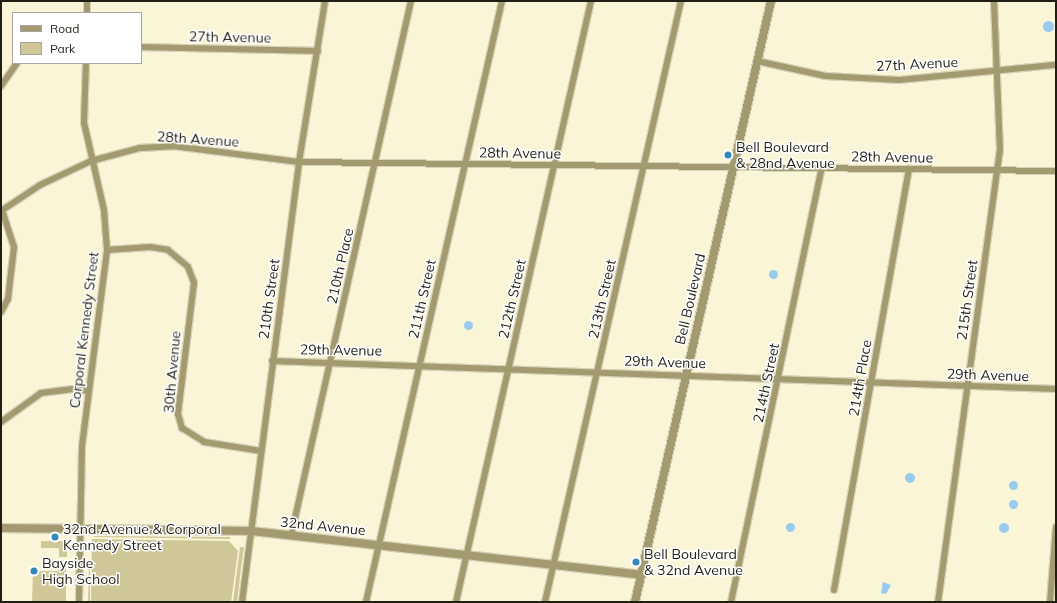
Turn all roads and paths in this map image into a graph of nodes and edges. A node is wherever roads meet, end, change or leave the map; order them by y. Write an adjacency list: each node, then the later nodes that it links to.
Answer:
1 (87, 1): 9 (street)
2 (325, 1): 11 (street, 210th Street)
3 (412, 1): 20 (street, 210th Place)
4 (502, 1): 21 (street, 211th Street)
5 (591, 1): 22 (street, 212th Street)
6 (681, 1): 23 (street, 213th Street)
7 (771, 1): 12 (street, Bell Boulevard)
8 (994, 1): 16 (street, 215th Street)
9 (87, 12)
10 (142, 47): 11 (street, 27th Avenue)
11 (318, 51): 19 (street, 210th Street)
12 (757, 61): 16 (street, 27th Avenue); 24 (street, Bell Boulevard)
13 (16, 64): 17 (street)
14 (86, 64): 18 (street, Corporal Kennedy Street)
15 (1056, 65): 16 (street, 27th Avenue)
16 (996, 71): 27 (street, 215th Street)
17 (1, 86)
18 (90, 161): 19 (street, 28th Avenue); 29 (street, 28th Avenue); 30 (street, Corporal Kennedy Street)
19 (299, 162): 20 (street, 28th Avenue); 33 (street, 210th Street)
20 (375, 164): 21 (street, 28th Avenue); 32 (street, 210th Place)
21 (464, 165): 22 (street, 28th Avenue); 34 (street, 211th Street)
22 (554, 166): 23 (street, 28th Avenue); 35 (street, 212th Street)
23 (644, 167): 24 (street, 28th Avenue); 36 (street, 213th Street)
24 (733, 167): 25 (street, 28th Avenue); 37 (street, Bell Boulevard)
25 (822, 168): 26 (street, 28th Avenue); 38 (street, 214th Street)
26 (909, 169): 27 (street, 28th Avenue); 39 (street, 214th Place)
27 (997, 171): 28 (street, 28th Avenue); 40 (street, 215th Street)
28 (1056, 171)
29 (1, 211): 31 (street)
30 (107, 250): 42 (street, Corporal Kennedy Street); 44 (street, 30th Avenue)
31 (1, 312)
32 (331, 360): 33 (street, 29th Avenue); 34 (street, 29th Avenue); 49 (street, 210th Place)
33 (272, 361): 44 (street, 210th Street)
34 (420, 364): 35 (street, 29th Avenue); 50 (street, 211th Street)
35 (508, 368): 36 (street, 29th Avenue); 51 (street, 212th Street)
36 (598, 371): 37 (street, 29th Avenue); 52 (street, 213th Street)
37 (687, 374): 38 (street, 29th Avenue); 53 (street, Bell Boulevard)
38 (779, 378): 39 (street, 29th Avenue); 61 (street, 214th Street)
39 (872, 382): 40 (street, 29th Avenue); 54 (street, 214th Place)
40 (967, 386): 41 (street, 29th Avenue); 62 (street, 215th Street)
41 (1056, 389)
42 (89, 391): 43 (street); 47 (street, Corporal Kennedy Street)
43 (1, 422)
44 (261, 451): 48 (street, 210th Street)
45 (1056, 527): 63 (street)
46 (1, 528): 47 (street, 32nd Avenue)
47 (81, 529): 48 (street, 32nd Avenue); 55 (street, Corporal Kennedy Street)
48 (251, 531): 49 (street, 32nd Avenue); 56 (street, 210th Street)
49 (291, 536): 50 (street, 32nd Avenue)
50 (379, 546): 51 (street, 32nd Avenue); 57 (street, 211th Street)
51 (466, 555): 52 (street, 32nd Avenue); 58 (street, 212th Street)
52 (554, 565): 53 (street, 32nd Avenue); 59 (street, 213th Street)
53 (642, 575): 60 (street, Bell Boulevard)
54 (834, 590)
55 (80, 602)
56 (242, 602)
57 (366, 602)
58 (456, 602)
59 (545, 602)
60 (635, 602)
61 (731, 602)
62 (938, 602)
63 (1050, 602)

